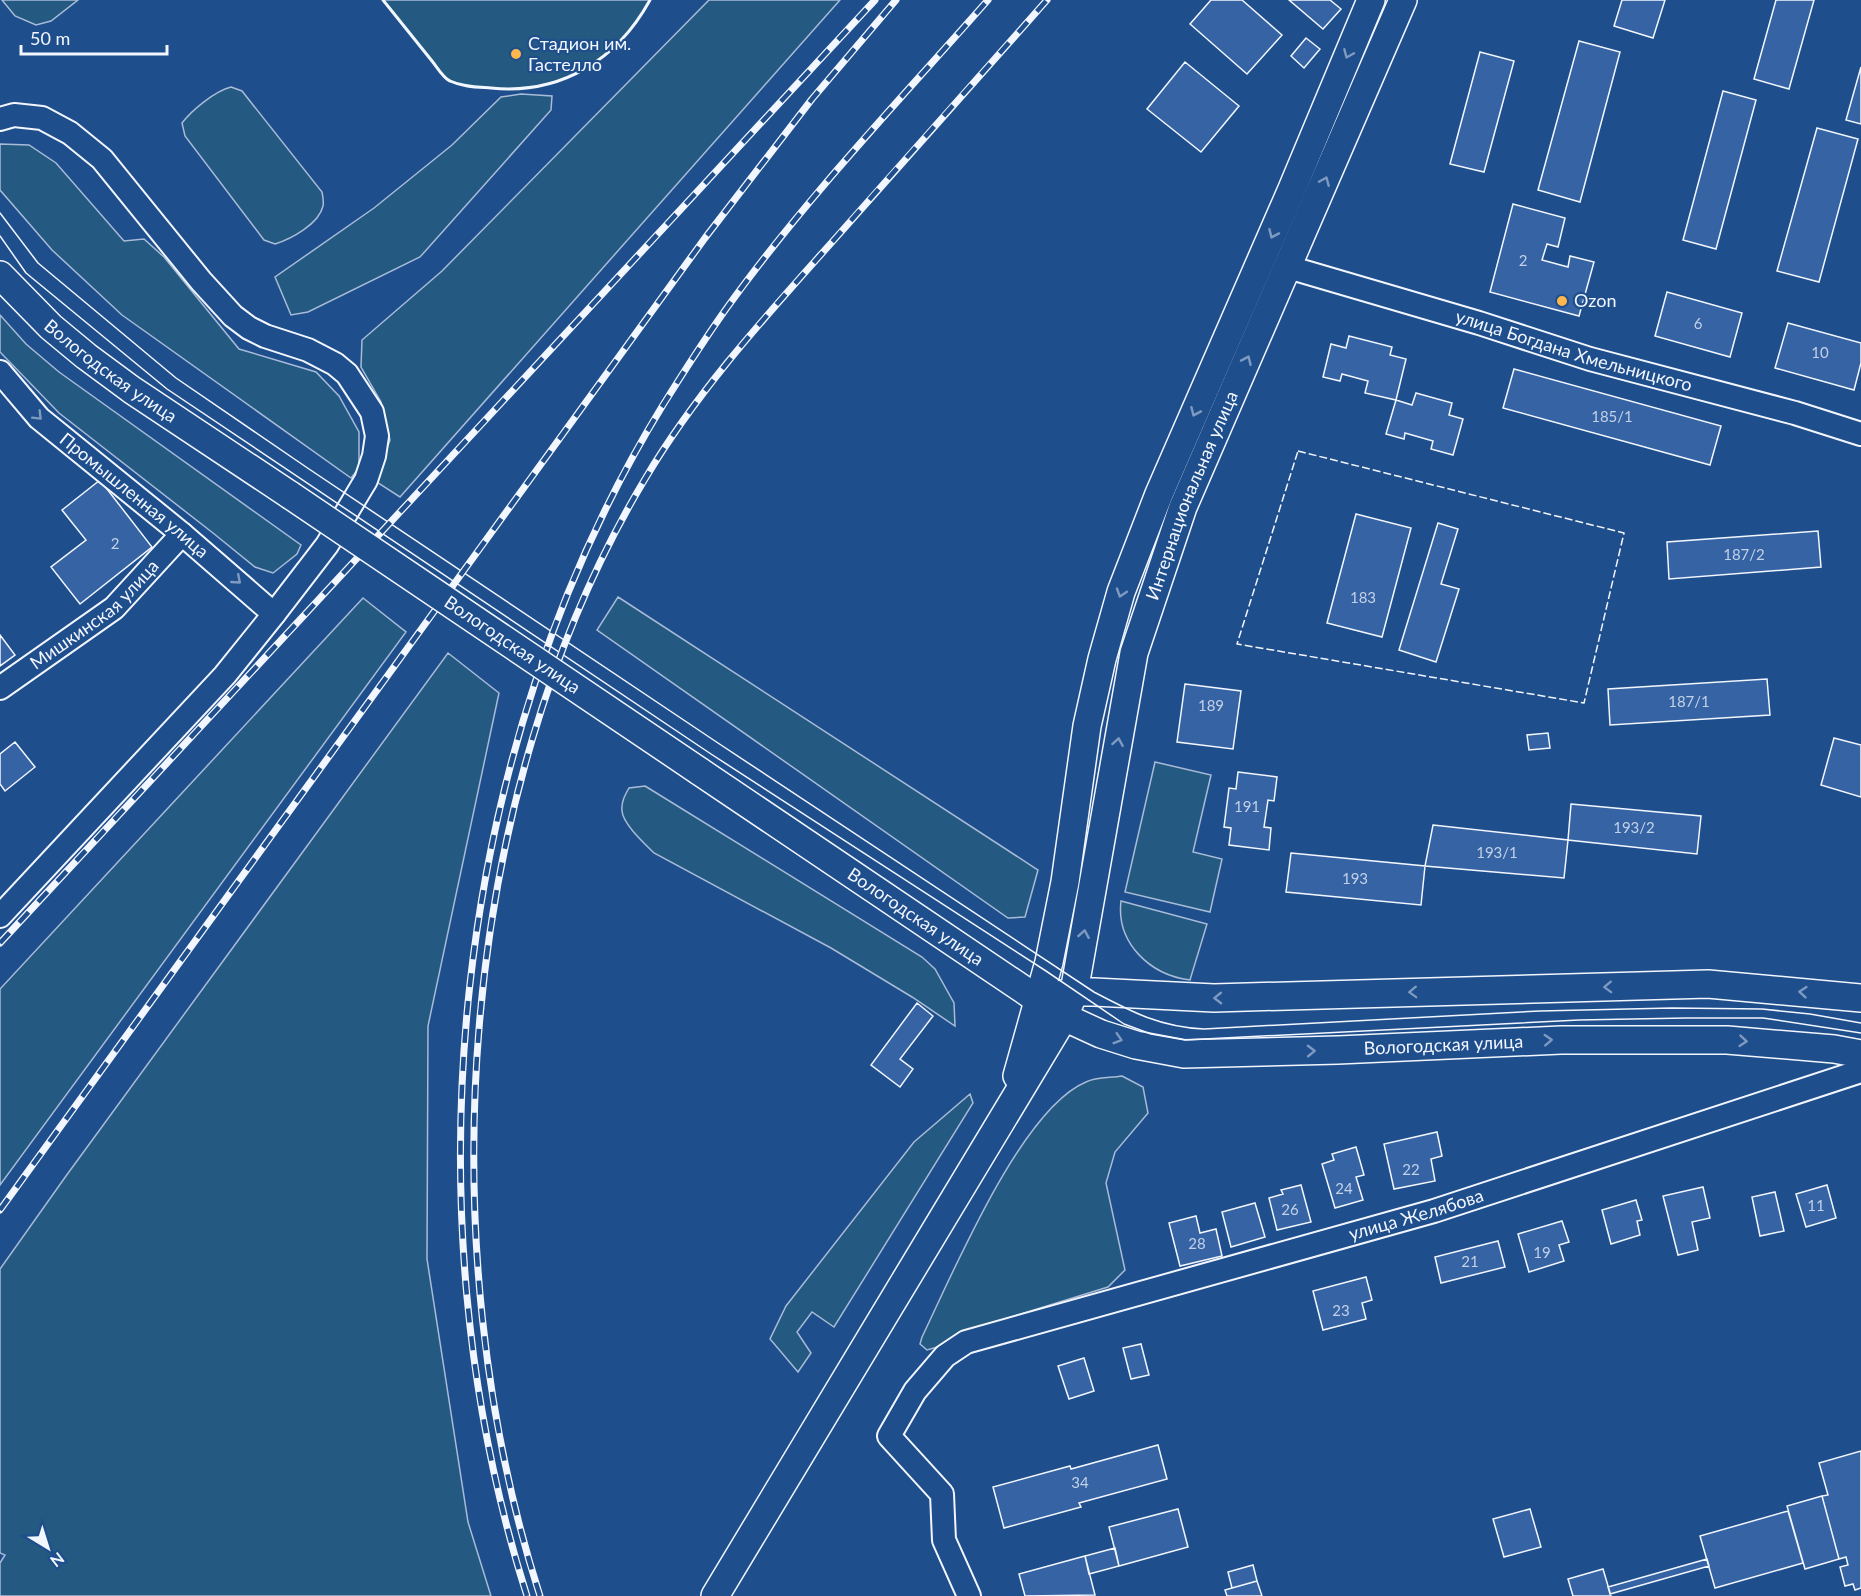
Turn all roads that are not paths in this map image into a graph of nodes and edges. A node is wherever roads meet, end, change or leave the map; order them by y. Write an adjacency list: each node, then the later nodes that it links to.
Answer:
1 (1371, 0): 13 (main road, Интернациональная улица, one-way to 13)
2 (1403, 0): 4 (main road, Интернациональная улица, one-way to 2)
3 (0, 119): 9 (street)
4 (1287, 267): 7 (street, улица Богдана Хмельницкого); 12 (main road, Интернациональная улица, one-way to 4)
5 (0, 275): 13 (main road, Вологодская улица, bridge)
6 (0, 372): 8 (street, Промышленная улица, one-way to 8)
7 (1861, 434)
8 (182, 534): 9 (street, Промышленная улица, one-way to 9); 10 (street, Мишкинская улица)
9 (274, 614): 11 (street)
10 (0, 688)
11 (0, 916)
12 (1074, 992): 13 (main road); 14 (main road, one-way to 12); 15 (main road, Интернациональная улица)
13 (1038, 998): 15 (main road, Вологодская улица); 18 (main road, Интернациональная улица)
14 (1861, 998)
15 (1064, 1017): 16 (main road, Вологодская улица, one-way to 16); 18 (main road, Интернациональная улица)
16 (1861, 1054)
17 (1861, 1071): 20 (street, улица Желябова)
18 (1009, 1107): 19 (main road, Интернациональная улица)
19 (715, 1596)
20 (969, 1596)

